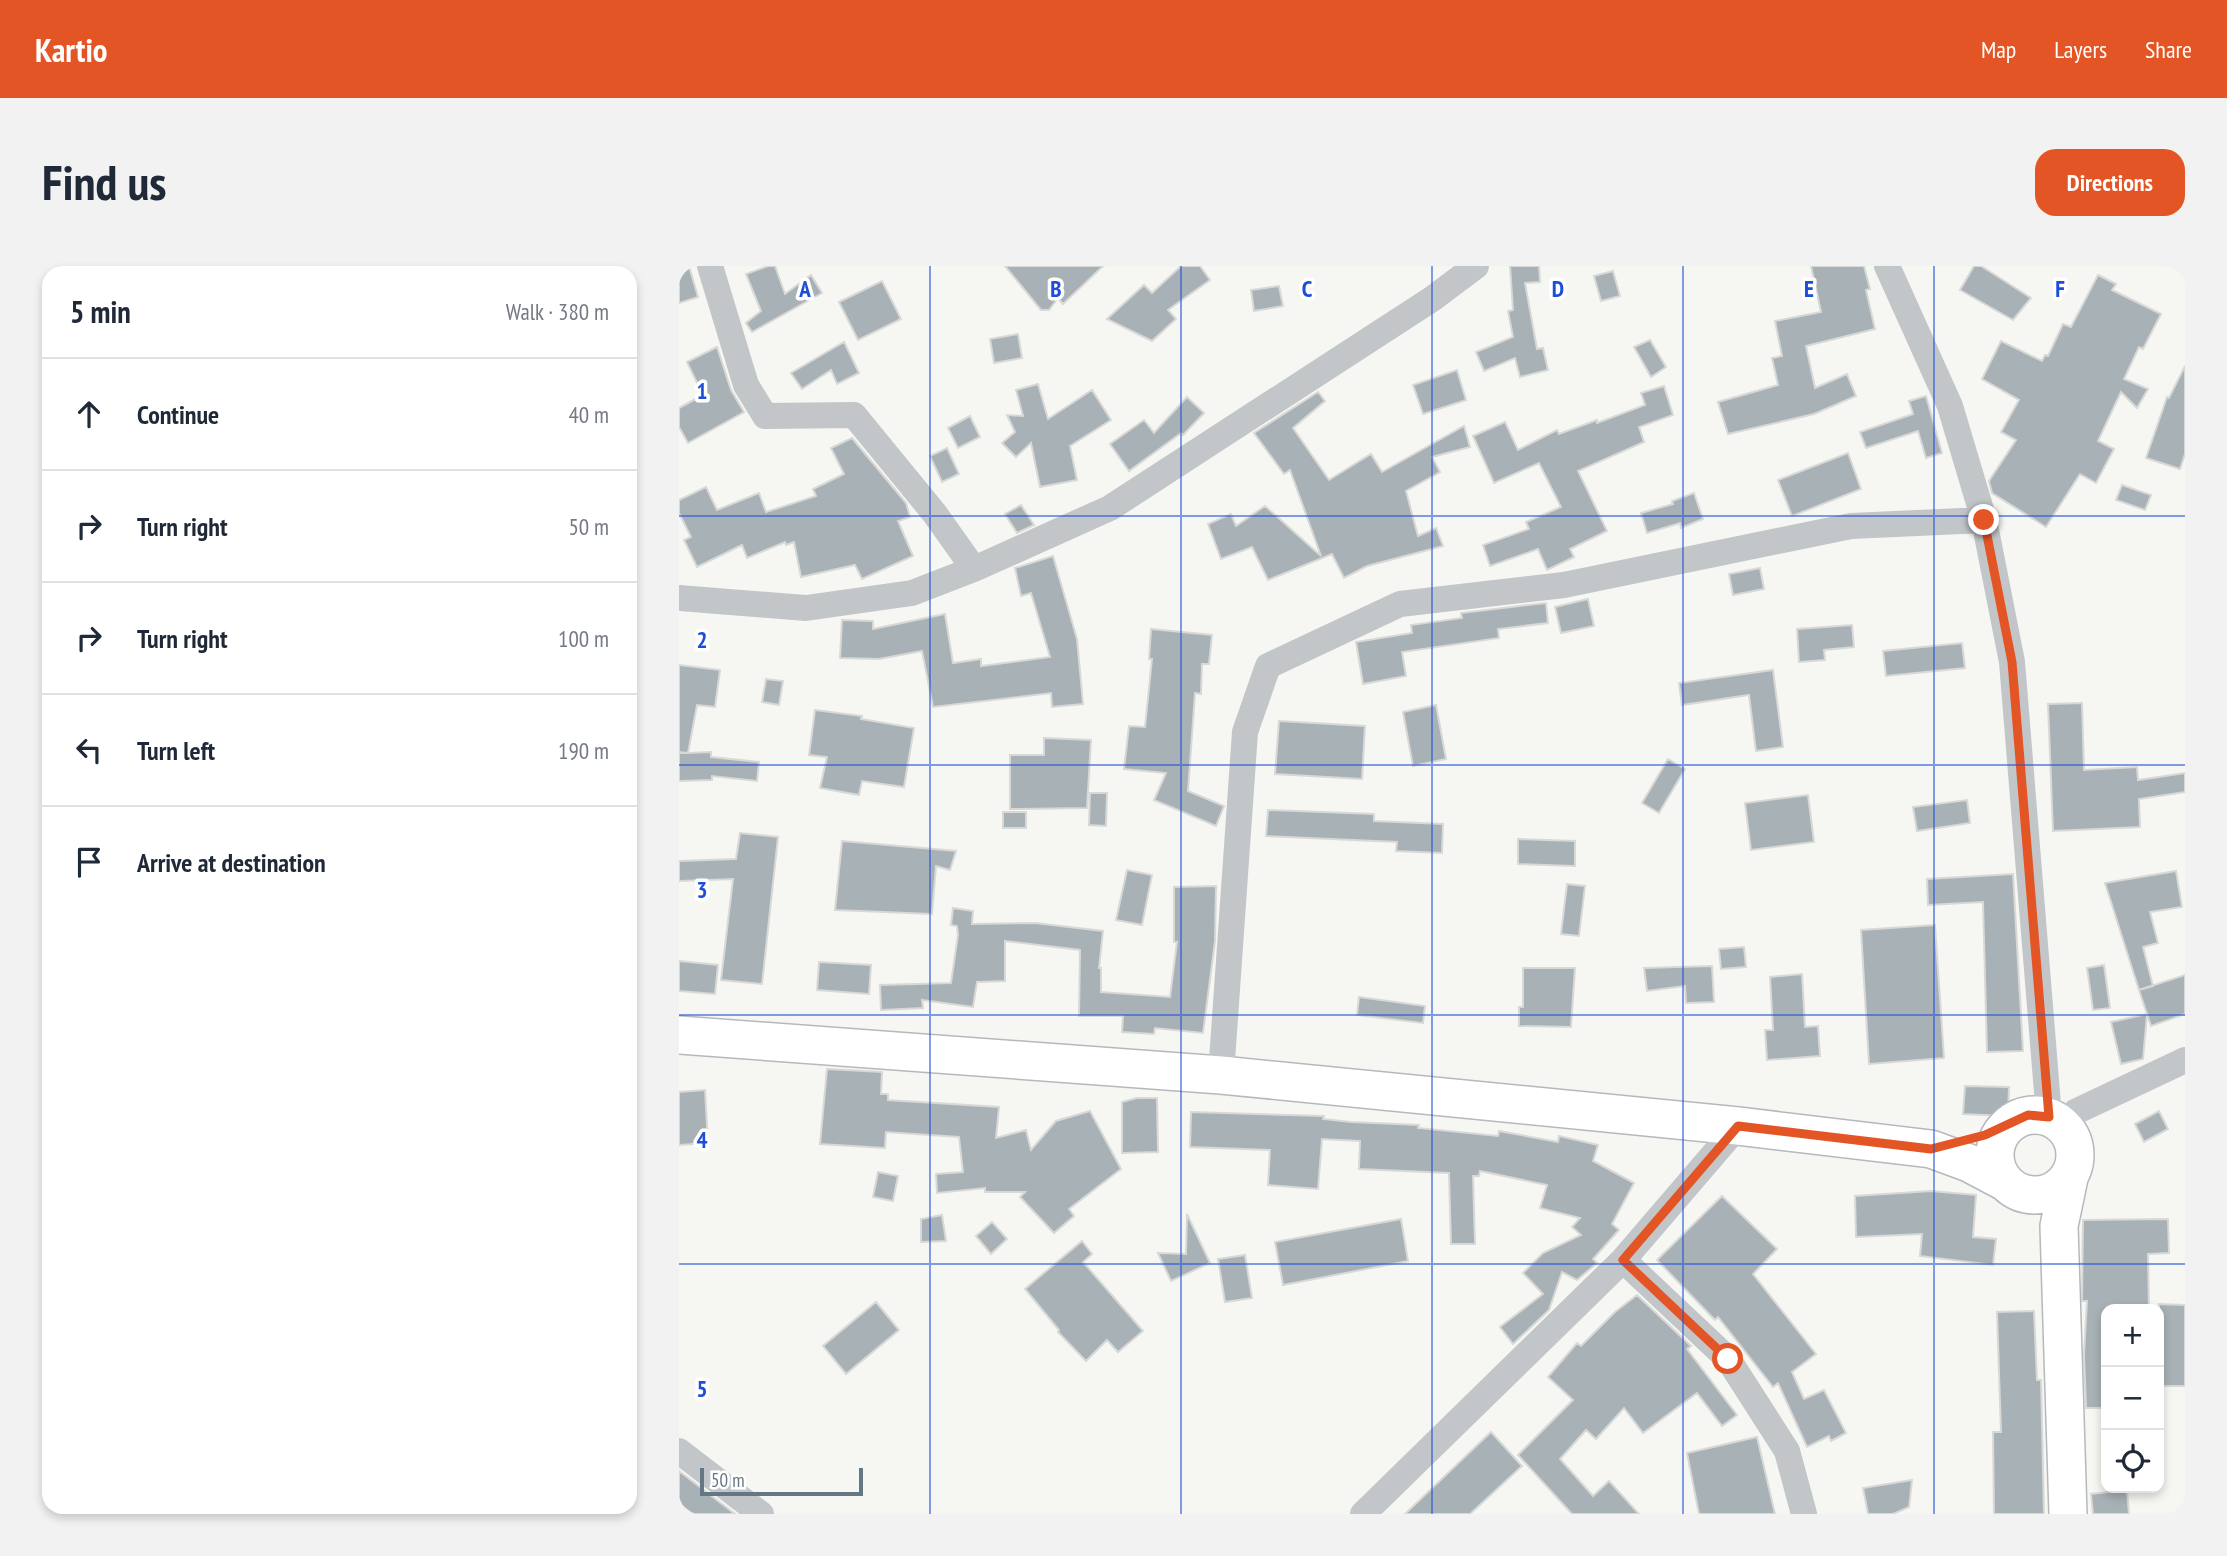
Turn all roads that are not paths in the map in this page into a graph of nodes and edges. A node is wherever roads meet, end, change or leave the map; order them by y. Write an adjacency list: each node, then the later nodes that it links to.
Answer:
1 (710, 266): 5 (street)
2 (1476, 266): 5 (street)
3 (1887, 266): 4 (street)
4 (1984, 520): 9 (street); 10 (street)
5 (974, 569): 6 (street)
6 (679, 598)
7 (679, 1035): 9 (main road)
8 (2185, 1060): 10 (street)
9 (1221, 1075): 12 (main road)
10 (2056, 1121): 11 (main road); 14 (main road)
11 (2009, 1125): 13 (main road); 15 (main road)
12 (1738, 1126): 13 (main road); 17 (street)
13 (1931, 1149): 15 (main road)
14 (2069, 1178): 15 (main road); 16 (main road)
15 (2011, 1187): 16 (main road)
16 (2062, 1250): 22 (main road)
17 (1623, 1260): 20 (street); 21 (street)
18 (679, 1451): 19 (street)
19 (761, 1514)
20 (1363, 1514)
21 (1804, 1514)
22 (2068, 1514)

